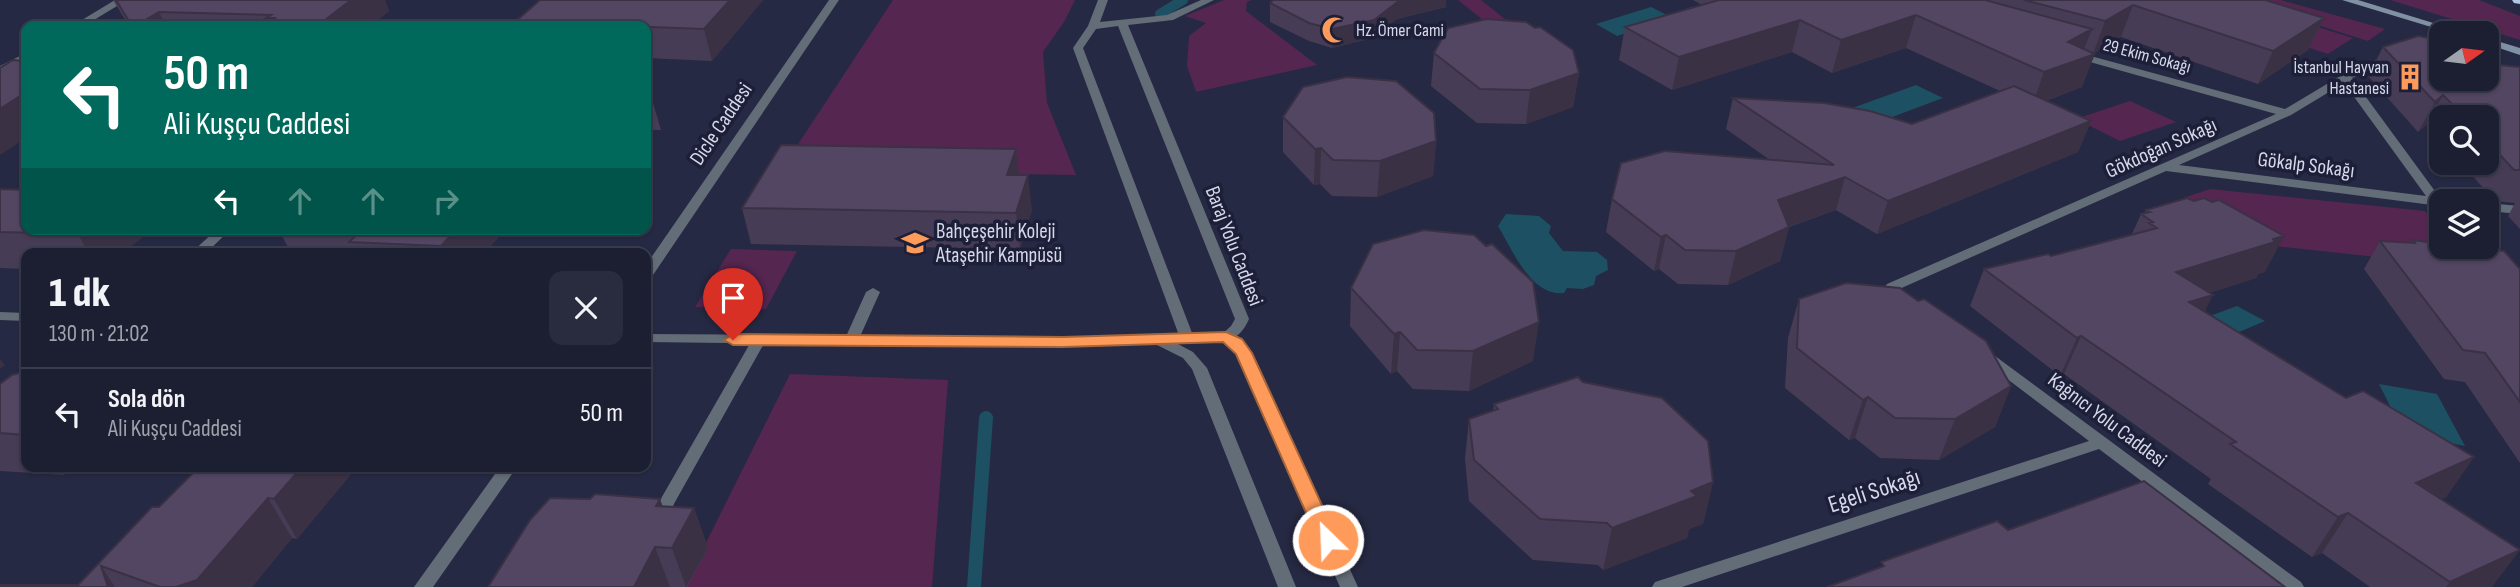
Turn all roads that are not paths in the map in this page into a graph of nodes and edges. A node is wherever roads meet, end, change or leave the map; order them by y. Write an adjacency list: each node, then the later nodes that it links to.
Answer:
1 (122, 0): 6 (street)
2 (834, 0): 25 (street, Dicle Caddesi)
3 (1103, 0): 8 (street)
4 (1209, 0): 7 (street)
5 (2347, 0): 9 (main road)
6 (86, 21)
7 (1122, 23): 8 (street); 30 (street, Baraj Yolu Caddesi)
8 (1093, 26): 32 (street)
9 (2429, 26)
10 (2429, 42): 16 (street, Gökdoğan Sokağı)
11 (2499, 45): 13 (main road)
12 (2062, 51): 17 (street, 29 Ekim Sokağı)
13 (2520, 52)
14 (21, 59): 15 (street)
15 (0, 71)
16 (2346, 77): 17 (street, Gökdoğan Sokağı); 19 (street)
17 (2287, 113): 18 (street, Gökdoğan Sokağı)
18 (2165, 167): 20 (street, Gökalp Sokağı); 26 (street, Gökdoğan Sokağı)
19 (2429, 190)
20 (2429, 203)
21 (2499, 207): 22 (street)
22 (2520, 210)
23 (218, 235): 24 (street)
24 (204, 248)
25 (651, 268)
26 (1898, 291)
27 (873, 292): 35 (street)
28 (0, 316): 29 (street)
29 (21, 317)
30 (1226, 337): 32 (street); 42 (street)
31 (651, 338): 33 (street)
32 (1187, 338): 34 (street)
33 (759, 340): 35 (street); 39 (street)
34 (1158, 340): 35 (street); 41 (street)
35 (851, 341)
36 (1970, 345): 37 (street, Kağnıcı Yolu Caddesi)
37 (2102, 442): 43 (street, Egeli Sokağı); 44 (street, Kağnıcı Yolu Caddesi)
38 (505, 472): 40 (street)
39 (667, 502)
40 (423, 587)
41 (1287, 587)
42 (1349, 587)
43 (1661, 587)
44 (2295, 587)

